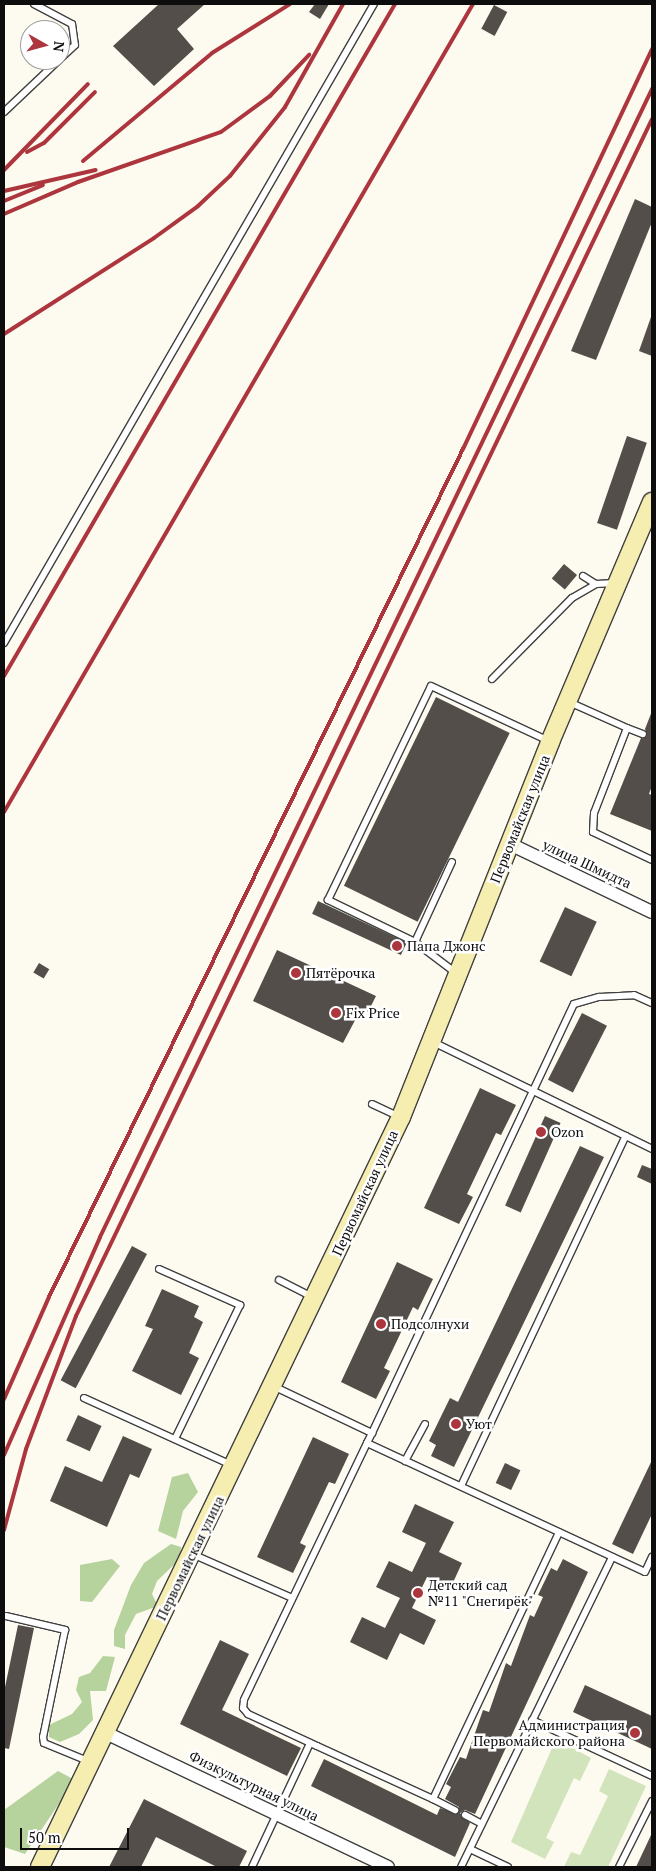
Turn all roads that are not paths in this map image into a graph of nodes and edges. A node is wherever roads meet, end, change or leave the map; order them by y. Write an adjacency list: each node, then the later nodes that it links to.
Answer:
1 (34, 4): 3 (lane)
2 (374, 4): 12 (lane)
3 (64, 20)
4 (70, 23): 5 (lane)
5 (70, 49)
6 (48, 70): 7 (lane)
7 (4, 112)
8 (652, 502): 10 (main road, Первомайская улица)
9 (584, 576): 11 (lane)
10 (619, 583): 11 (lane); 14 (main road, Первомайская улица)
11 (596, 584): 13 (lane)
12 (4, 643)
13 (492, 679)
14 (569, 702): 15 (lane); 17 (main road, Первомайская улица)
15 (627, 728): 16 (lane); 19 (lane)
16 (643, 734)
17 (550, 742): 18 (main road, Первомайская улица); 22 (lane)
18 (510, 844): 21 (street, улица Шмидта); 23 (main road, Первомайская улица)
19 (652, 860)
20 (452, 862): 22 (lane)
21 (652, 912)
22 (415, 942): 23 (lane)
23 (456, 973): 25 (main road, Первомайская улица)
24 (652, 1003): 26 (lane)
25 (430, 1040): 26 (lane); 28 (main road, Первомайская улица)
26 (532, 1090): 29 (lane); 37 (lane)
27 (372, 1104): 28 (lane)
28 (401, 1117): 33 (main road, Первомайская улица)
29 (626, 1136): 30 (lane); 42 (lane)
30 (652, 1149)
31 (159, 1269): 38 (lane)
32 (279, 1280): 33 (lane)
33 (316, 1298): 34 (main road, Первомайская улица)
34 (272, 1386): 37 (lane); 41 (main road, Первомайская улица)
35 (84, 1398): 38 (lane)
36 (425, 1424): 40 (lane)
37 (372, 1433): 39 (lane)
38 (175, 1439): 41 (lane)
39 (367, 1443): 40 (lane); 47 (lane)
40 (405, 1460): 42 (lane)
41 (236, 1466): 44 (main road, Первомайская улица)
42 (461, 1486): 43 (lane)
43 (559, 1532): 45 (lane); 54 (lane)
44 (191, 1553): 47 (lane); 50 (main road, Первомайская улица)
45 (612, 1557): 46 (lane); 49 (lane)
46 (652, 1557)
47 (292, 1598): 51 (lane)
48 (6, 1616): 52 (lane)
49 (532, 1720): 53 (lane); 59 (lane)
50 (106, 1733): 52 (main road, Первомайская улица); 57 (street, Физкультурная улица)
51 (310, 1743): 54 (lane); 57 (lane)
52 (92, 1763): 61 (main road, Первомайская улица)
53 (652, 1776)
54 (433, 1799): 56 (lane)
55 (652, 1801): 66 (lane)
56 (455, 1810)
57 (278, 1815): 62 (lane); 63 (street, Физкультурная улица)
58 (465, 1815): 59 (lane)
59 (482, 1824): 60 (lane)
60 (470, 1849): 64 (lane); 65 (lane)
61 (40, 1867)
62 (252, 1867)
63 (388, 1867)
64 (461, 1867)
65 (508, 1867)
66 (620, 1867)

